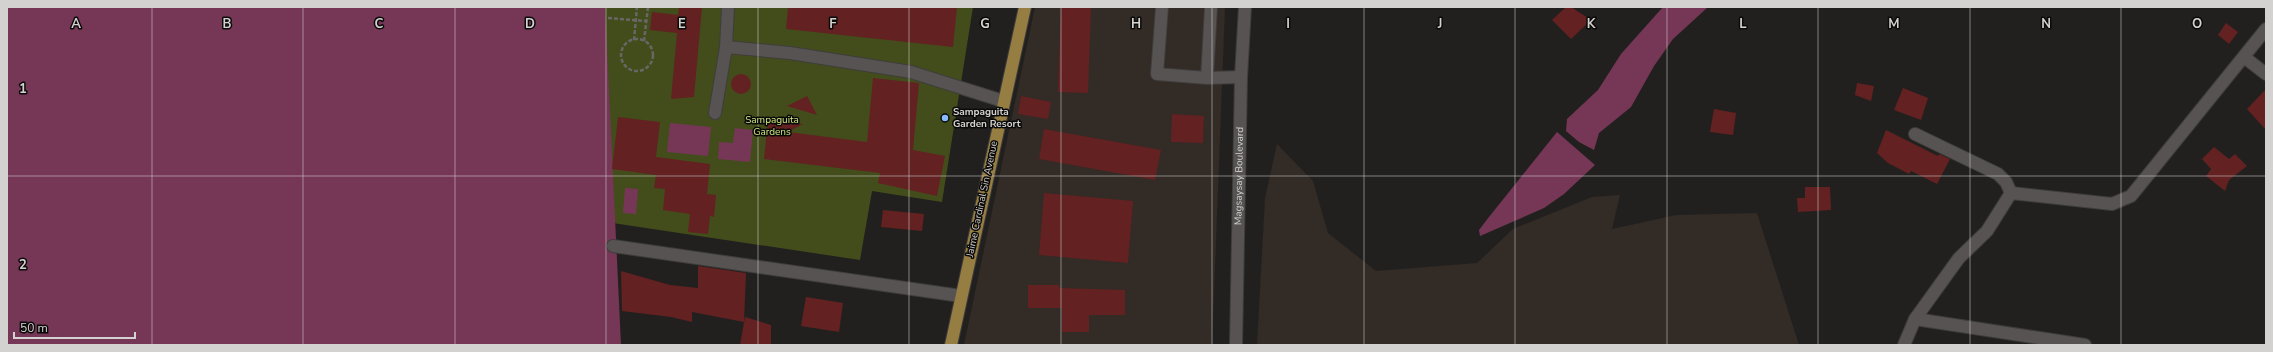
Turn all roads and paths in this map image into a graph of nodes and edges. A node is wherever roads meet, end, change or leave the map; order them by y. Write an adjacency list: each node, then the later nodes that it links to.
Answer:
1 (638, 7): 9 (path)
2 (648, 7): 10 (path)
3 (728, 7): 14 (street)
4 (1025, 7): 19 (main road, Jaime Cardinal Sin Avenue)
5 (1162, 7): 17 (street)
6 (1211, 7): 17 (street)
7 (1245, 7): 18 (street, Magsaysay Boulevard)
8 (608, 18): 9 (path)
9 (636, 20): 10 (path); 12 (path)
10 (646, 21): 13 (path)
11 (2266, 29): 15 (street)
12 (634, 40): 13 (path); 13 (path)
13 (644, 41)
14 (726, 47): 19 (street); 20 (street)
15 (2244, 57): 16 (street); 22 (street)
16 (2266, 74)
17 (1207, 78): 18 (street)
18 (1240, 78): 27 (street, Magsaysay Boulevard)
19 (1003, 101): 24 (main road, Jaime Cardinal Sin Avenue)
20 (715, 113)
21 (1915, 134): 22 (street)
22 (2011, 193): 25 (street)
23 (613, 246): 24 (street)
24 (961, 296): 26 (main road, Jaime Cardinal Sin Avenue)
25 (1915, 319): 28 (street); 29 (street)
26 (950, 345)
27 (1236, 345)
28 (1904, 345)
29 (2085, 345)

